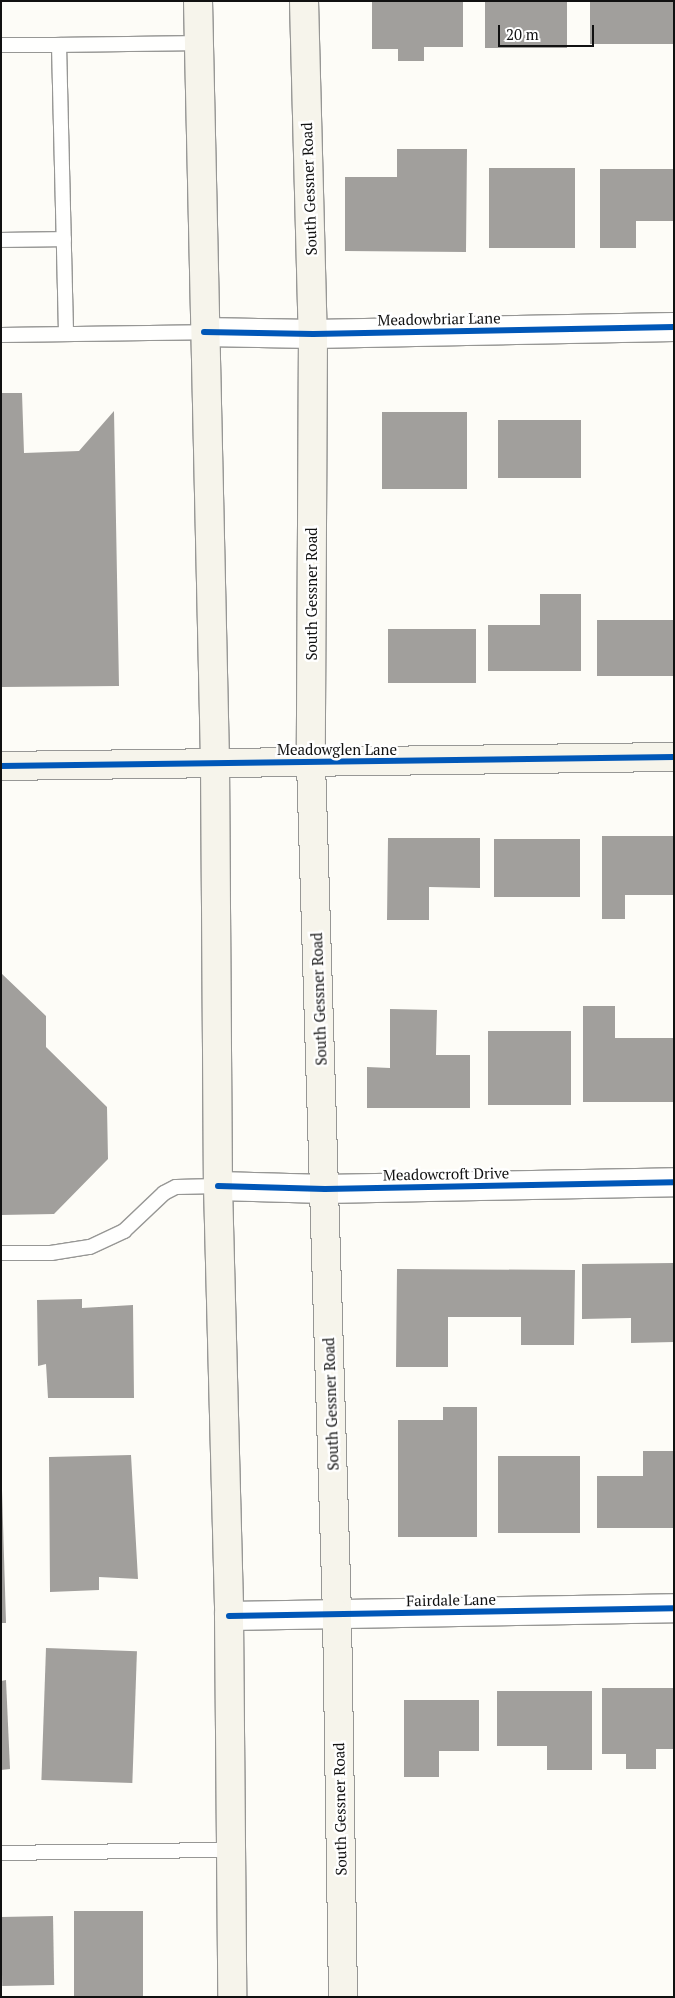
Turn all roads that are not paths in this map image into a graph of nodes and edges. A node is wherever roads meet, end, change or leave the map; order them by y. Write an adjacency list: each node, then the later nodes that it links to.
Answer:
1 (198, 1): 3 (main road)
2 (304, 1): 11 (main road, South Gessner Road)
3 (198, 43): 5 (lane); 9 (main road)
4 (1, 45): 5 (lane)
5 (59, 45): 6 (lane)
6 (64, 239): 7 (lane); 10 (lane)
7 (1, 240)
8 (674, 327): 11 (street, Meadowbriar Lane)
9 (204, 332): 10 (lane); 11 (street, Meadowbriar Lane); 14 (main road)
10 (66, 334): 12 (lane)
11 (313, 334): 15 (main road, South Gessner Road)
12 (1, 335)
13 (674, 756): 15 (main road, Meadowglen Lane)
14 (215, 763): 15 (main road, Meadowglen Lane); 16 (main road, Meadowglen Lane); 18 (main road)
15 (311, 763): 19 (main road, South Gessner Road)
16 (1, 766)
17 (674, 1182): 19 (street, Meadowcroft Drive)
18 (218, 1186): 19 (street, Meadowcroft Drive); 20 (lane); 23 (main road)
19 (325, 1188): 22 (main road, South Gessner Road)
20 (1, 1252)
21 (674, 1608): 22 (street, Fairdale Lane)
22 (337, 1615): 23 (street, Fairdale Lane); 27 (main road, South Gessner Road)
23 (229, 1616): 24 (main road)
24 (229, 1850): 25 (lane); 26 (main road)
25 (1, 1853)
26 (232, 1997)
27 (343, 1997)

